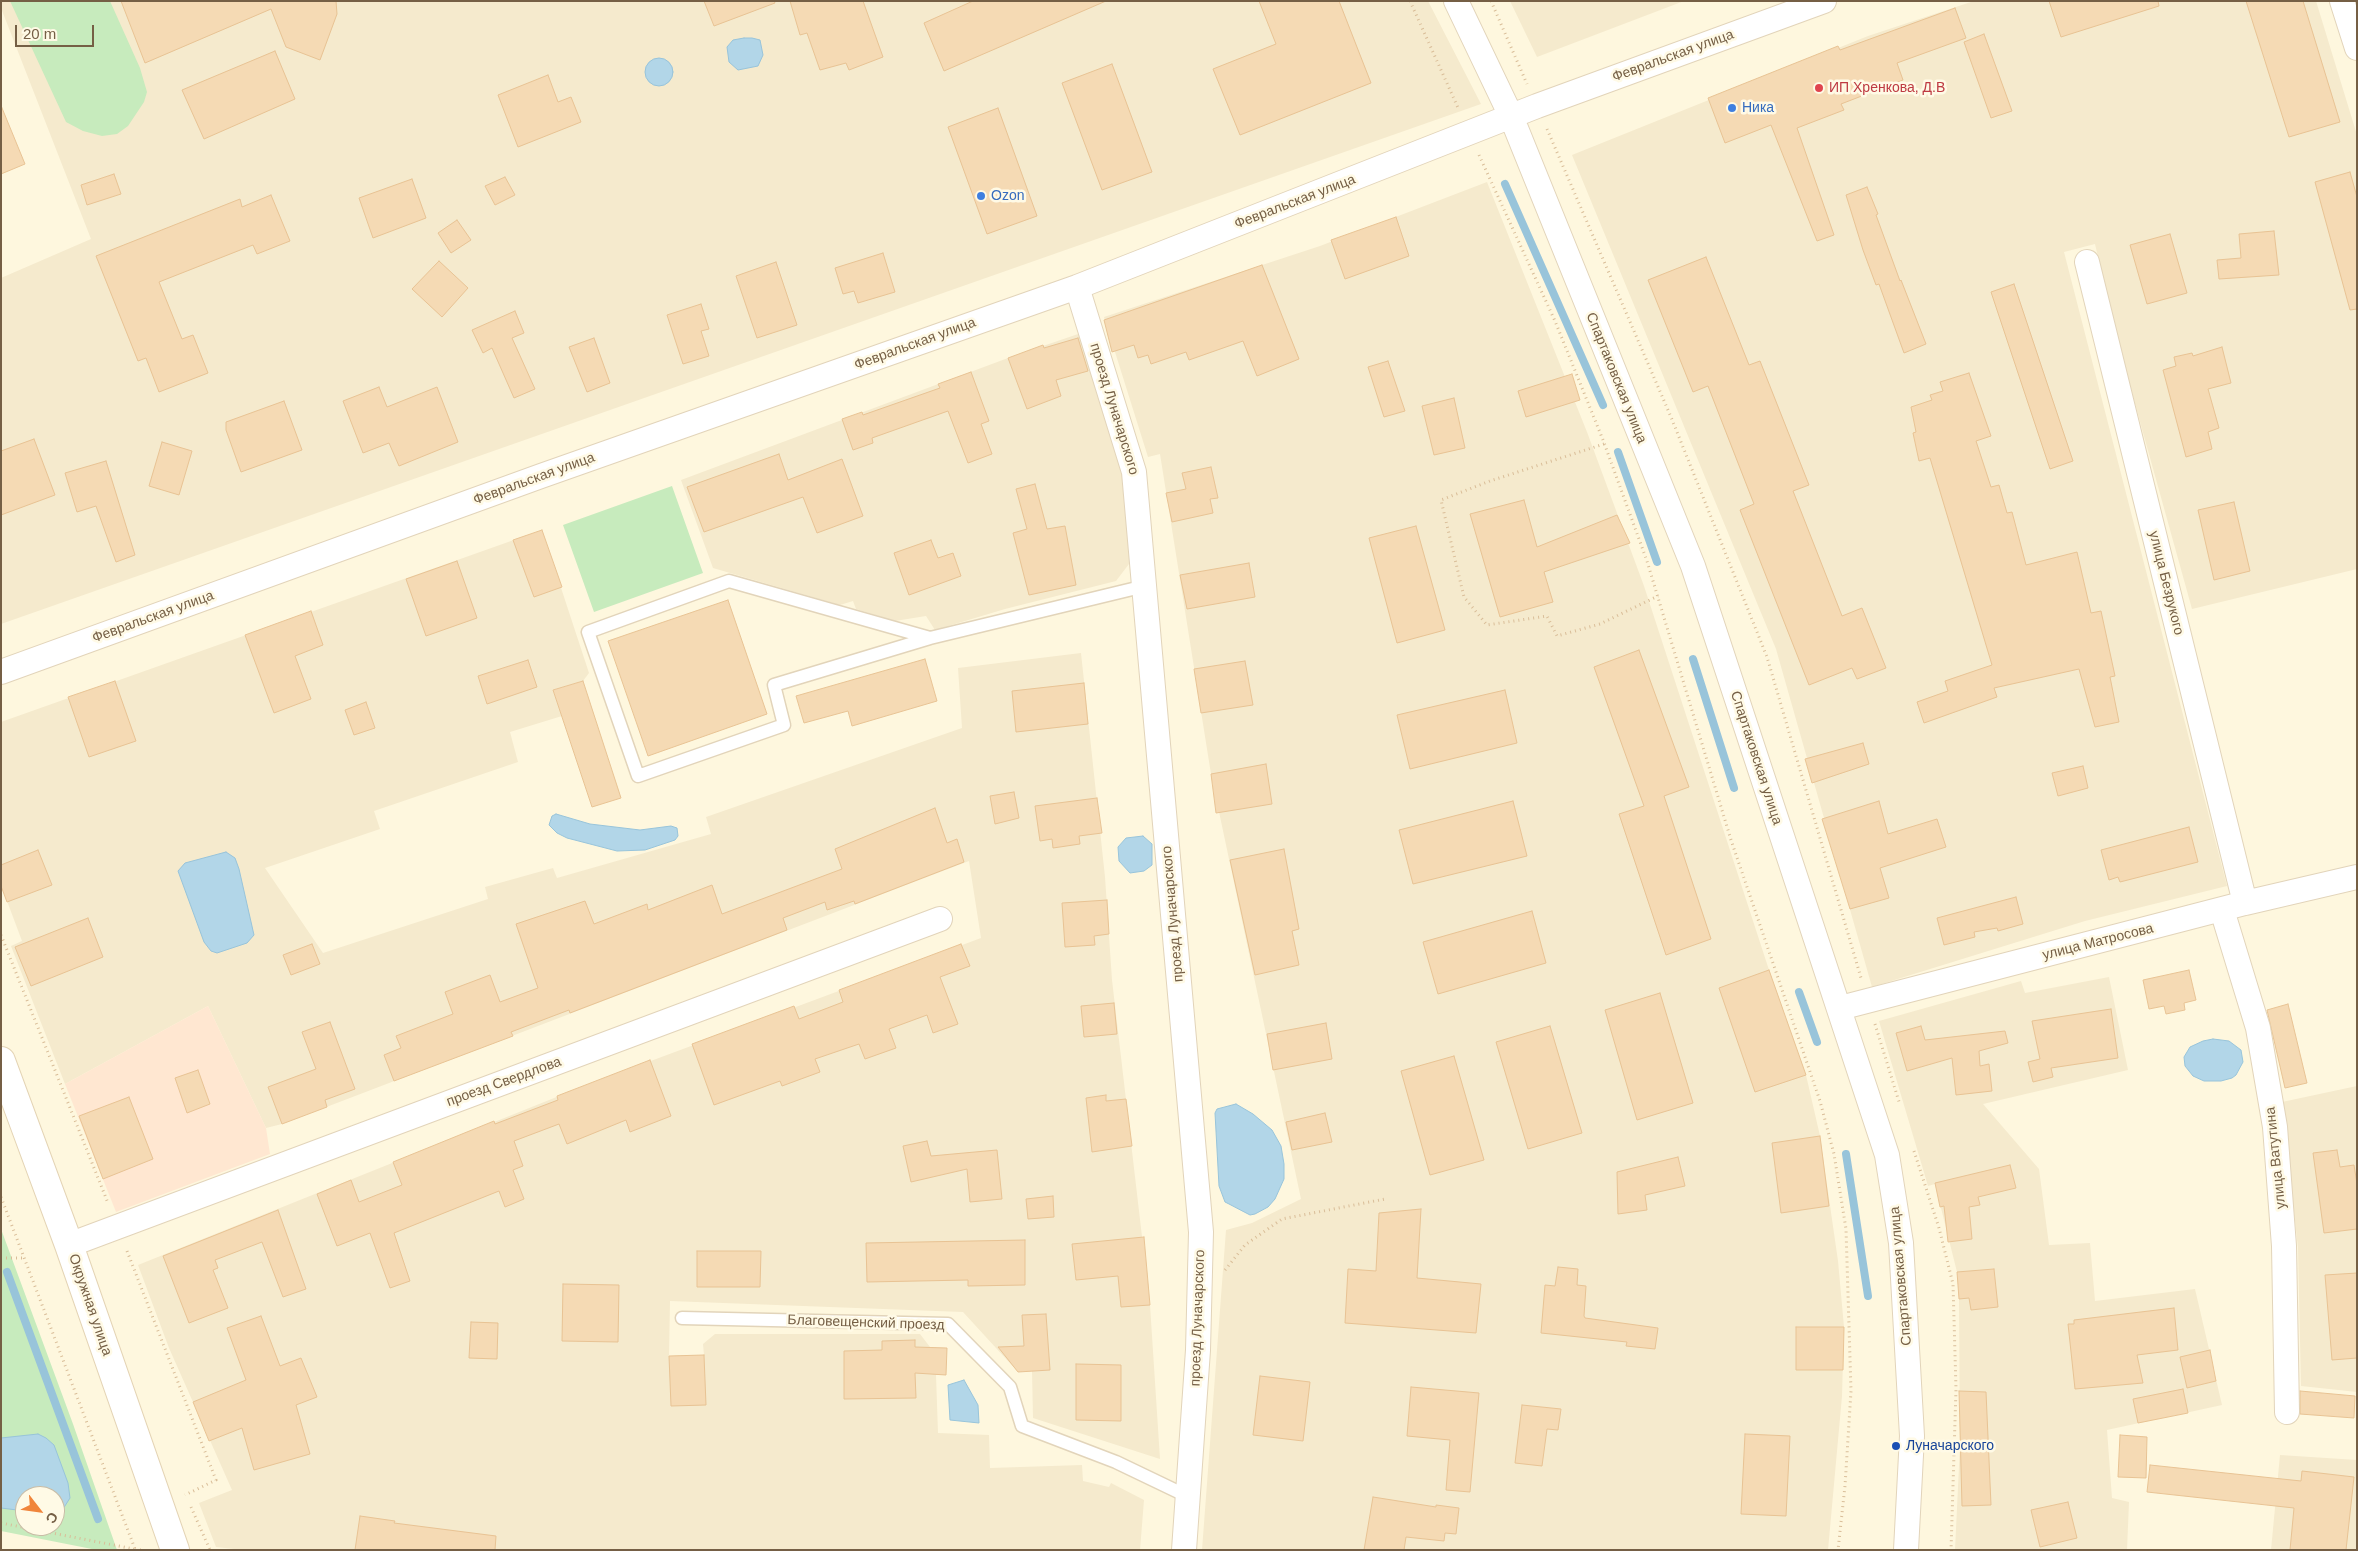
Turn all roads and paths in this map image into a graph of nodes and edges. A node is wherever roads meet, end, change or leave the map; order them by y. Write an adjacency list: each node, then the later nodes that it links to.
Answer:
1 (1410, 1): 9 (path)
2 (1456, 1): 8 (street, Спартаковская улица)
3 (1491, 1): 7 (path)
4 (1824, 1): 7 (street, Февральская улица)
5 (2342, 1): 6 (street)
6 (2357, 48)
7 (1537, 106): 8 (street, Февральская улица)
8 (1511, 116): 9 (street, Февральская улица); 22 (street, Спартаковская улица)
9 (1469, 134): 11 (street, Февральская улица); 12 (path)
10 (2087, 262): 18 (street, улица Безрукого)
11 (1077, 287): 13 (street, проезд Луначарского); 16 (street, Февральская улица)
12 (1604, 444): 14 (path); 14 (path)
13 (1145, 586): 15 (lane); 31 (street, проезд Луначарского)
14 (1658, 596): 40 (path)
15 (930, 638): 15 (lane)
16 (1, 672)
17 (2357, 878): 18 (street, улица Матросова)
18 (2245, 903): 19 (street, улица Матросова)
19 (2222, 910): 21 (street, улица Матросова); 33 (street, улица Ватутина)
20 (940, 919): 28 (street, проезд Свердлова)
21 (1868, 1001): 22 (street, улица Матросова); 24 (path)
22 (1840, 1008): 41 (street, Спартаковская улица)
23 (1, 1061): 28 (main road, Окружная улица)
24 (1903, 1115)
25 (1911, 1143): 42 (path)
26 (1, 1197): 30 (path)
27 (1385, 1199): 31 (path)
28 (69, 1245): 38 (main road, Окружная улица)
29 (1, 1258): 30 (path)
30 (24, 1258): 36 (path)
31 (1199, 1303): 34 (street, проезд Луначарского)
32 (682, 1318): 34 (lane, Благовещенский проезд)
33 (2287, 1412)
34 (1190, 1497): 39 (street, проезд Луначарского)
35 (1, 1523): 36 (path)
36 (135, 1550): 37 (path)
37 (143, 1550)
38 (175, 1550)
39 (1184, 1550)
40 (1838, 1550)
41 (1906, 1550)
42 (1951, 1550)

